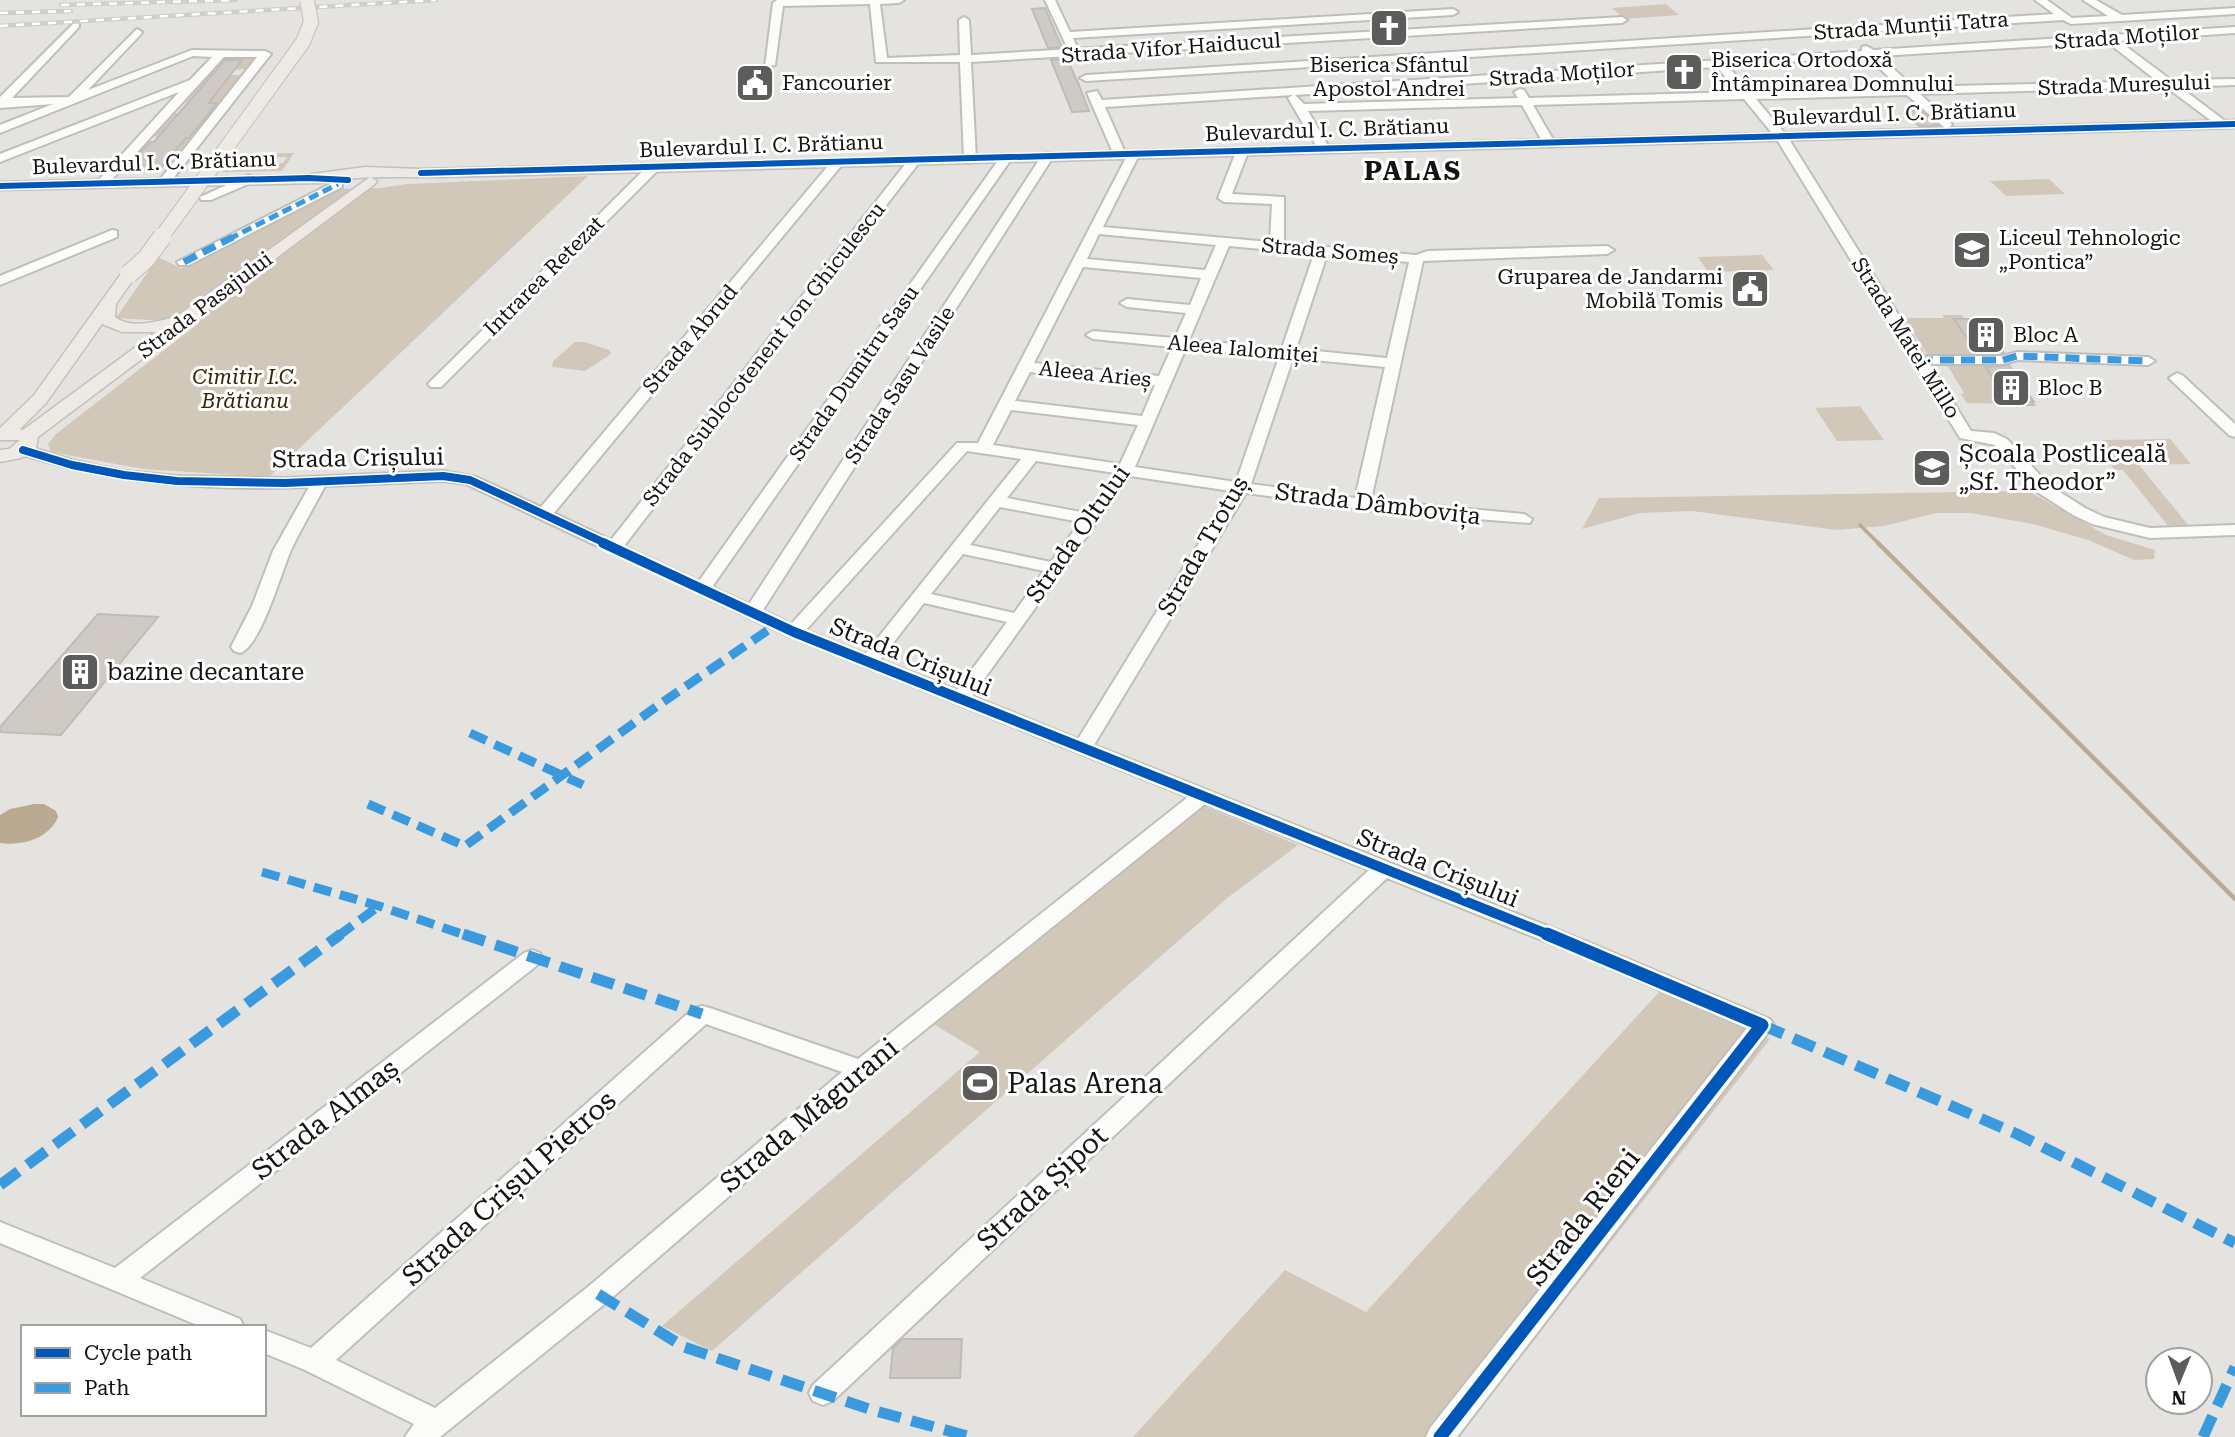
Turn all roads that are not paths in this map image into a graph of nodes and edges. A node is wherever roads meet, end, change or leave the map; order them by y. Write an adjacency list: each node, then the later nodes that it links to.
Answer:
1 (293, 0): 82 (main road)
2 (307, 0): 82 (main road, bridge)
3 (899, 0): 7 (street)
4 (1050, 0): 22 (street)
5 (2040, 0): 13 (street)
6 (2088, 0): 12 (street)
7 (875, 1): 30 (street, Strada Vifor Haiducul); 32 (street)
8 (2143, 5): 11 (street)
9 (1252, 9): 16 (street)
10 (2235, 11): 11 (street, Strada Munții Tatra)
11 (2161, 16): 12 (street, Strada Munții Tatra)
12 (2120, 18): 13 (street, Strada Munții Tatra)
13 (2068, 19): 19 (street, Strada Munții Tatra); 23 (street)
14 (964, 20): 30 (street)
15 (1622, 20): 18 (street, Strada Vifor Haiducul)
16 (1262, 23): 18 (street); 22 (street); 25 (street)
17 (75, 25): 44 (street)
18 (1469, 30): 25 (street, Strada Vifor Haiducul); 26 (street)
19 (1846, 30): 24 (street, Strada Munții Tatra); 29 (street)
20 (2235, 30): 23 (street, Strada Moților)
21 (137, 32): 42 (street)
22 (1066, 35): 28 (street)
23 (2104, 38): 29 (street, Strada Moților); 38 (street)
24 (1683, 40): 26 (street, Strada Munții Tatra); 31 (street, Strada Matei Millo)
25 (1275, 41): 28 (street, Strada Vifor Haiducul); 33 (street)
26 (1489, 52): 33 (street, Strada Munții Tatra); 34 (street)
27 (221, 53): 36 (street); 42 (street); 68 (street)
28 (1075, 54): 30 (street, Strada Vifor Haiducul); 35 (street)
29 (1870, 54): 31 (street, Strada Moților); 40 (street)
30 (967, 59): 58 (street)
31 (1714, 64): 34 (street, Strada Moților); 41 (street, Strada Matei Millo)
32 (769, 65)
33 (1300, 77): 34 (street, Strada Moților); 35 (street, Strada Munții Tatra); 39 (street, Strada Moților)
34 (1511, 77): 43 (street)
35 (1086, 78): 45 (street)
36 (195, 82): 56 (street); 69 (street)
37 (2235, 82): 38 (street, Strada Mureșului)
38 (2169, 84): 40 (street, Strada Mureșului); 47 (street)
39 (1290, 91): 45 (street, Strada Moților); 46 (street)
40 (1910, 91): 41 (street, Strada Mureșului); 48 (street)
41 (1747, 96): 43 (street, Strada Mureșului); 50 (street, Strada Matei Millo)
42 (72, 100): 44 (street); 49 (street)
43 (1525, 102): 46 (street, Strada Mureșului); 51 (street)
44 (1, 103)
45 (1098, 104): 54 (street)
46 (1300, 108): 52 (street)
47 (2228, 124): 50 (main road, Bulevardul I. C. Brătianu)
48 (1946, 125)
49 (0, 129)
50 (1780, 136): 51 (main road, Bulevardul I. C. Brătianu); 92 (street, Strada Matei Millo)
51 (1549, 143): 52 (main road, Bulevardul I. C. Brătianu)
52 (1324, 149): 53 (main road, Bulevardul I. C. Brătianu)
53 (1242, 152): 54 (main road, Bulevardul I. C. Brătianu); 76 (street)
54 (1126, 155): 55 (main road, Bulevardul I. C. Brătianu); 73 (street)
55 (1047, 157): 57 (main road, Bulevardul I. C. Brătianu); 123 (street, Strada Sasu Vasile)
56 (0, 158)
57 (1006, 158): 58 (main road, Bulevardul I. C. Brătianu); 121 (street, Strada Dumitru Sasu)
58 (970, 159): 59 (main road, Bulevardul I. C. Brătianu)
59 (914, 160): 60 (main road, Bulevardul I. C. Brătianu); 118 (street, Strada Sublocotenent Ion Ghiculescu)
60 (837, 163): 61 (main road, Bulevardul I. C. Brătianu); 114 (street, Strada Abrud)
61 (653, 168): 62 (main road, Bulevardul I. C. Brătianu); 98 (street, Intrarea Retezat)
62 (482, 172): 63 (main road, Bulevardul I. C. Brătianu); 72 (main road)
63 (421, 173): 64 (main road, Bulevardul I. C. Brătianu)
64 (374, 177): 67 (main road); 72 (main road, Strada Pasajului)
65 (288, 178): 66 (main road, Bulevardul I. C. Brătianu); 67 (main road); 67 (main road, Bulevardul I. C. Brătianu)
66 (249, 179): 68 (main road, Bulevardul I. C. Brătianu); 71 (street)
67 (347, 179): 72 (main road, Strada Pasajului); 80 (street)
68 (164, 182): 69 (main road, Bulevardul I. C. Brătianu)
69 (102, 183): 70 (main road, Bulevardul I. C. Brătianu)
70 (0, 186)
71 (206, 197)
72 (335, 208): 88 (main road, Strada Pasajului)
73 (1095, 230): 75 (street, Strada Someș); 81 (street)
74 (112, 234): 84 (street)
75 (1224, 242): 76 (street, Strada Someș); 83 (street, Strada Oltului)
76 (1277, 247): 77 (street, Strada Someș)
77 (1322, 250): 79 (street, Strada Someș); 91 (street, Strada Trotuș)
78 (1607, 250): 79 (street, Strada Someș)
79 (1417, 259): 94 (street)
80 (184, 262)
81 (1078, 262): 83 (street); 95 (street)
82 (129, 274): 85 (main road)
83 (1210, 275): 87 (street, Strada Oltului)
84 (3, 276)
85 (108, 303): 88 (main road); 99 (main road)
86 (1127, 303): 87 (street)
87 (1195, 310): 90 (street, Strada Oltului)
88 (183, 320): 104 (main road, Strada Pasajului)
89 (1093, 335): 90 (street, Aleea Ialomiței)
90 (1181, 343): 91 (street, Aleea Ialomiței); 97 (street, Strada Oltului)
91 (1287, 353): 94 (street, Aleea Ialomiței); 111 (street, Strada Trotuș)
92 (1919, 360): 93 (street); 117 (street, Strada Matei Millo)
93 (2148, 361)
94 (1394, 363): 113 (street)
95 (1025, 366): 97 (street, Aleea Arieș); 100 (street)
96 (2177, 378): 102 (street)
97 (1164, 381): 101 (street, Strada Oltului)
98 (436, 384)
99 (40, 399): 103 (main road); 104 (main road)
100 (1006, 405): 101 (street); 105 (street)
101 (1147, 421): 108 (street, Strada Oltului)
102 (2235, 432)
103 (1, 436): 104 (main road)
104 (24, 443): 106 (main road); 109 (main road); 110 (street, Strada Crișului)
105 (983, 449): 107 (street, Strada Dâmbovița); 125 (street)
106 (0, 456)
107 (1032, 456): 108 (street, Strada Dâmbovița); 112 (street)
108 (1126, 470): 111 (street, Strada Dâmbovița); 115 (street, Strada Oltului)
109 (0, 472)
110 (320, 481): 114 (street, Strada Crișului); 126 (street)
111 (1242, 487): 113 (street, Strada Dâmbovița); 129 (street, Strada Trotuș)
112 (996, 501): 115 (street); 119 (street)
113 (1362, 504): 116 (street, Strada Dâmbovița)
114 (543, 515): 118 (street, Strada Crișului)
115 (1090, 519): 120 (street, Strada Oltului)
116 (1524, 519)
117 (2235, 530)
118 (613, 548): 121 (street, Strada Crișului)
119 (958, 548): 120 (street); 122 (street)
120 (1055, 568): 124 (street, Strada Oltului)
121 (702, 589): 123 (street, Strada Crișului)
122 (920, 597): 124 (street); 127 (street)
123 (752, 613): 125 (street, Strada Crișului)
124 (1018, 619): 128 (street, Strada Oltului)
125 (794, 632): 127 (street, Strada Crișului)
126 (240, 647)
127 (868, 662): 128 (street, Strada Crișului)
128 (960, 699): 129 (street, Strada Crișului)
129 (1082, 748): 130 (street, Strada Crișului)
130 (1202, 796): 131 (street, Strada Crișului); 134 (street, Strada Măgurani)
131 (1383, 869): 133 (street, Strada Crișului); 140 (street, Strada Șipot)
132 (532, 958): 136 (street, Strada Almaș)
133 (1762, 1025): 142 (street, Strada Rieni)
134 (861, 1069): 139 (street, Strada Crișul Pietros); 141 (street, Strada Măgurani)
135 (0, 1232): 136 (street)
136 (118, 1280): 137 (street)
137 (225, 1325)
138 (266, 1342): 139 (street)
139 (315, 1362): 141 (street)
140 (823, 1394)
141 (428, 1429)
142 (1440, 1437)

